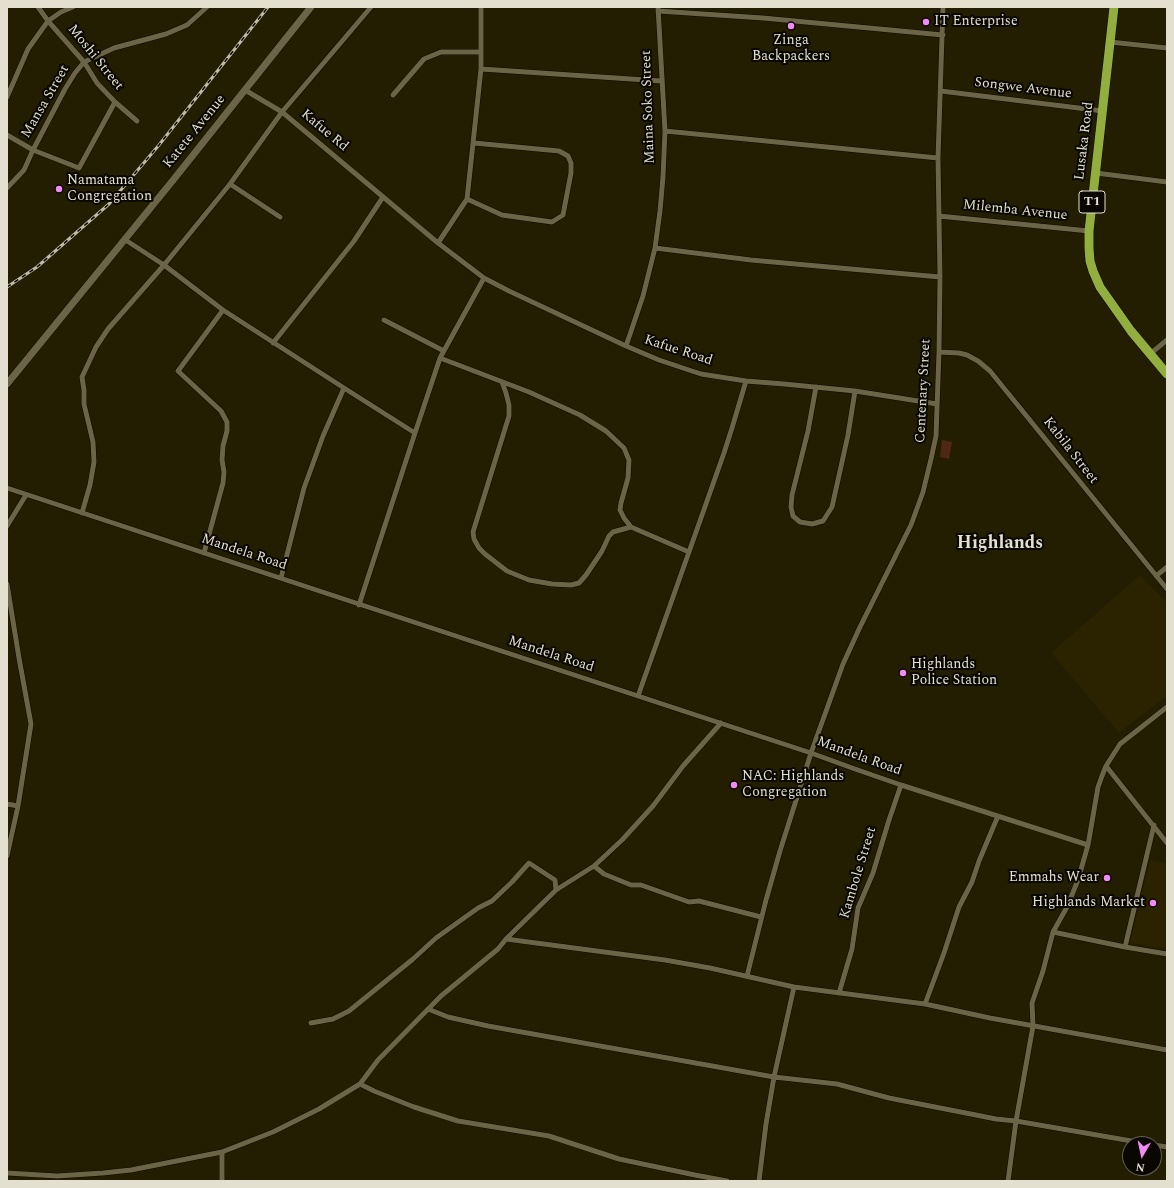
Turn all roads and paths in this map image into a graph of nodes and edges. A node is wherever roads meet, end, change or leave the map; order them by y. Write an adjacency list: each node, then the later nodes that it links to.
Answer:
1 (38, 7): 10 (street, Moshi Street)
2 (73, 7): 10 (street)
3 (207, 7): 15 (street, Mansa Street)
4 (311, 7): 18 (street, Katete Avenue)
5 (371, 7): 24 (street)
6 (481, 7): 14 (street)
7 (944, 7): 11 (street, Centenary Street)
8 (1114, 7): 12 (highway, Lusaka Road / T1)
9 (658, 9): 11 (street); 17 (street, Maina Soko Street)
10 (48, 21): 15 (street, Moshi Street); 21 (street)
11 (943, 35): 19 (street, Centenary Street)
12 (1110, 42): 13 (street); 23 (highway, Lusaka Road / T1)
13 (1167, 48)
14 (481, 52): 16 (street); 20 (street)
15 (84, 62): 22 (street, Moshi Street); 29 (street, Mansa Street)
16 (481, 69): 17 (street); 28 (street)
17 (661, 82): 26 (street, Maina Soko Street)
18 (245, 90): 24 (street, Kafue Rd); 40 (street, Katete Avenue)
19 (941, 91): 23 (street, Songwe Avenue); 30 (street, Centenary Street)
20 (393, 95)
21 (7, 97)
22 (116, 102): 25 (street, Moshi Street); 29 (street)
23 (1103, 111): 31 (highway, Lusaka Road / T1)
24 (282, 112): 33 (street); 35 (street, Kafue Rd)
25 (137, 121)
26 (665, 131): 30 (street); 42 (street, Maina Soko Street)
27 (7, 135): 29 (street)
28 (474, 143): 36 (street); 36 (street)
29 (33, 150): 34 (street, Mansa Street)
30 (938, 158): 37 (street, Centenary Street)
31 (1096, 173): 32 (street); 39 (highway, Lusaka Road / T1)
32 (1167, 182)
33 (230, 184): 38 (street); 43 (street)
34 (7, 188)
35 (383, 197): 41 (street, Kafue Rd); 49 (street)
36 (467, 199): 41 (street)
37 (939, 216): 39 (street, Milemba Avenue); 45 (street, Centenary Street)
38 (280, 217)
39 (1089, 231): 53 (highway, Lusaka Road / T1)
40 (124, 239): 43 (street); 58 (street, Katete Avenue)
41 (438, 242): 44 (street, Kafue Road)
42 (655, 248): 45 (street); 50 (street, Maina Soko Street)
43 (164, 265): 46 (street); 66 (street)
44 (484, 278): 50 (street, Kafue Road); 51 (street)
45 (940, 278): 52 (street, Centenary Street)
46 (223, 310): 49 (street); 70 (street)
47 (384, 320): 51 (street)
48 (1167, 340): 53 (street)
49 (273, 343): 60 (street)
50 (626, 346): 56 (street, Kafue Road)
51 (444, 351): 54 (street)
52 (939, 352): 62 (street, Centenary Street); 72 (street, Kabila Street)
53 (1150, 354): 55 (highway, Lusaka Road / T1)
54 (440, 358): 57 (street); 63 (street)
55 (1167, 374)
56 (746, 381): 59 (street, Kafue Road); 69 (street)
57 (502, 382): 68 (street); 68 (street)
58 (7, 384)
59 (816, 387): 61 (street, Kafue Road); 61 (street)
60 (344, 388): 63 (street); 73 (street)
61 (855, 391): 62 (street, Kafue Road)
62 (937, 404): 80 (street, Centenary Street)
63 (415, 433): 76 (street)
64 (7, 488): 65 (street, Mandela Road)
65 (26, 495): 66 (street, Mandela Road); 67 (street)
66 (82, 513): 70 (street, Mandela Road)
67 (7, 526)
68 (632, 527): 69 (street)
69 (689, 552): 77 (street)
70 (204, 553): 73 (street, Mandela Road)
71 (1167, 567): 72 (street)
72 (1156, 576): 75 (street, Kabila Street)
73 (281, 578): 76 (street, Mandela Road)
74 (7, 584): 84 (street)
75 (1167, 589)
76 (359, 605): 77 (street, Mandela Road)
77 (638, 696): 79 (street, Mandela Road)
78 (1167, 706): 81 (street)
79 (720, 723): 80 (street, Mandela Road); 90 (street)
80 (811, 752): 82 (street, Mandela Road); 92 (street, Centenary Street)
81 (1106, 766): 86 (street); 88 (street)
82 (901, 785): 85 (street, Mandela Road); 99 (street, Kambole Street)
83 (7, 804): 84 (street)
84 (18, 806): 89 (street)
85 (998, 816): 88 (street, Mandela Road); 100 (street)
86 (1154, 825): 87 (street); 95 (street)
87 (1167, 843)
88 (1088, 845): 93 (street)
89 (7, 856)
90 (594, 866): 91 (street); 92 (street)
91 (556, 890): 94 (street); 102 (street)
92 (761, 917): 97 (street, Centenary Street)
93 (1053, 932): 95 (street); 103 (street)
94 (506, 939): 97 (street); 101 (street)
95 (1125, 947): 96 (street)
96 (1167, 954)
97 (747, 976): 98 (street)
98 (794, 987): 99 (street); 105 (street)
99 (839, 993): 100 (street)
100 (925, 1004): 103 (street)
101 (428, 1009): 105 (street); 106 (street)
102 (311, 1023)
103 (1033, 1026): 104 (street); 107 (street)
104 (1167, 1050)
105 (774, 1077): 107 (street); 114 (street)
106 (360, 1084): 109 (street); 113 (street)
107 (1016, 1121): 108 (street); 115 (street)
108 (1122, 1139)
109 (222, 1152): 111 (street); 112 (street)
110 (7, 1173): 111 (street)
111 (57, 1178)
112 (222, 1181)
113 (727, 1181)
114 (759, 1181)
115 (1008, 1181)

